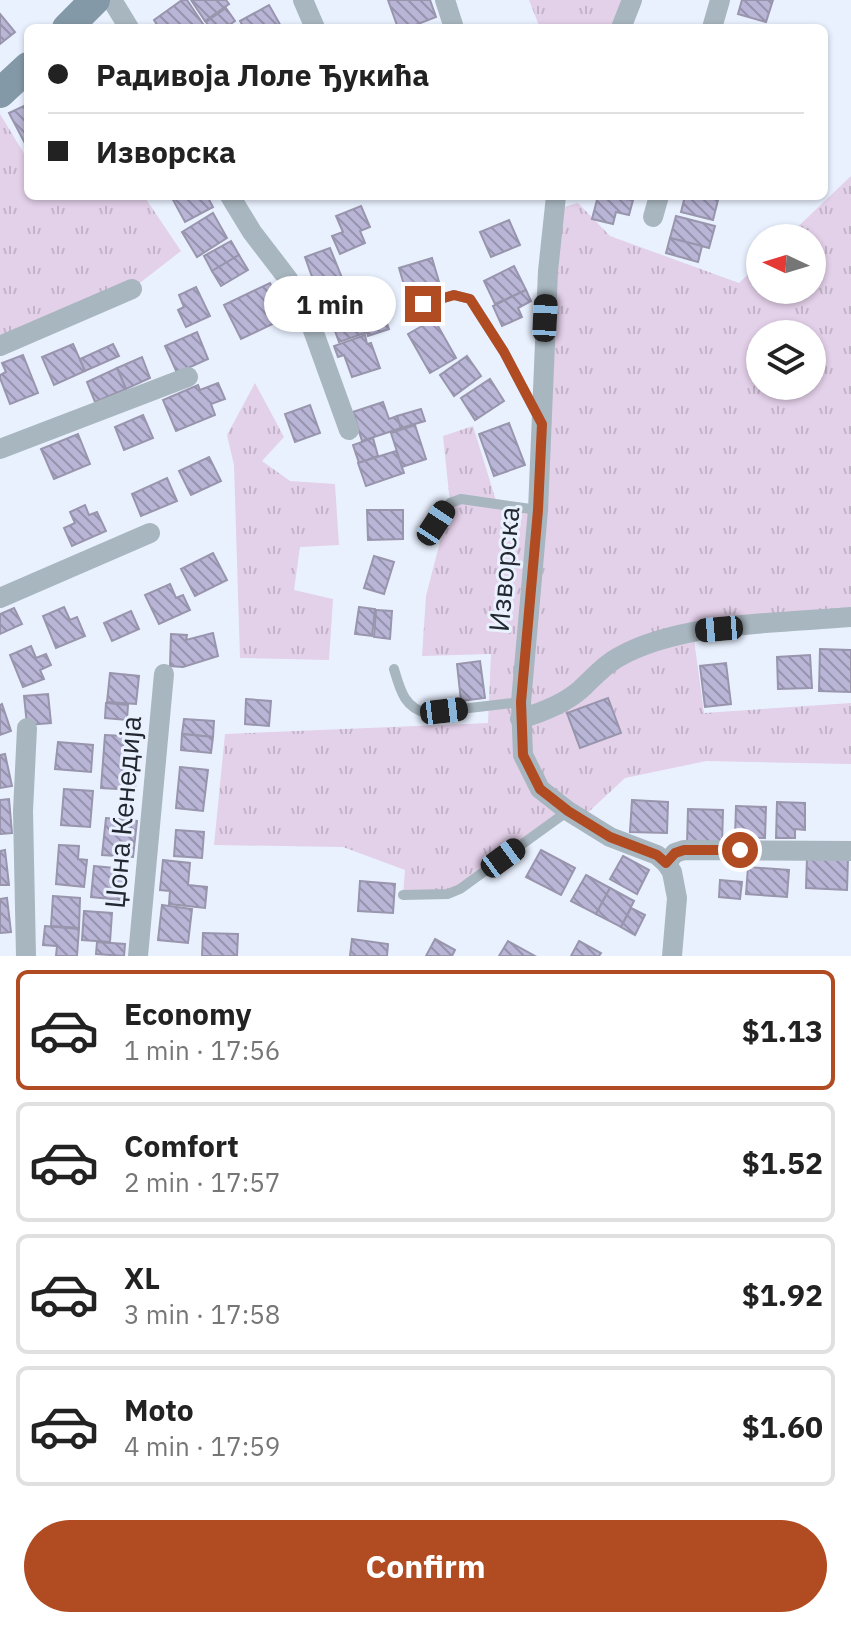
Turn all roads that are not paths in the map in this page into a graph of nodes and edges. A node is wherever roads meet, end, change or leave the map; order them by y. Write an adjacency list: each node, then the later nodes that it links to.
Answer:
1 (95, 0): 7 (street)
2 (112, 0): 8 (street)
3 (303, 0): 9 (street)
4 (445, 0): 10 (street)
5 (632, 0): 11 (street)
6 (720, 0): 12 (street)
7 (71, 24)
8 (127, 24)
9 (313, 24)
10 (453, 24)
11 (623, 24)
12 (713, 24)
13 (24, 71): 14 (street)
14 (0, 93)
15 (232, 200): 24 (street)
16 (556, 200): 23 (street, Изворска)
17 (658, 200): 18 (street)
18 (653, 217)
19 (132, 289): 21 (street)
20 (423, 304): 23 (lane)
21 (0, 346)
22 (188, 377): 25 (street)
23 (542, 424): 26 (street, Изворска)
24 (349, 430)
25 (0, 449)
26 (538, 510): 27 (lane); 33 (street, Изворска)
27 (436, 523)
28 (150, 533): 29 (street)
29 (0, 598)
30 (851, 617): 33 (street)
31 (394, 669): 33 (lane)
32 (164, 674): 40 (street, Џона Кенедија)
33 (520, 711): 35 (street, Изворска)
34 (27, 728): 39 (street)
35 (568, 811): 37 (street, Изворска); 38 (lane)
36 (851, 851): 37 (street)
37 (666, 863): 41 (street)
38 (403, 895)
39 (26, 956)
40 (138, 956)
41 (672, 956)

